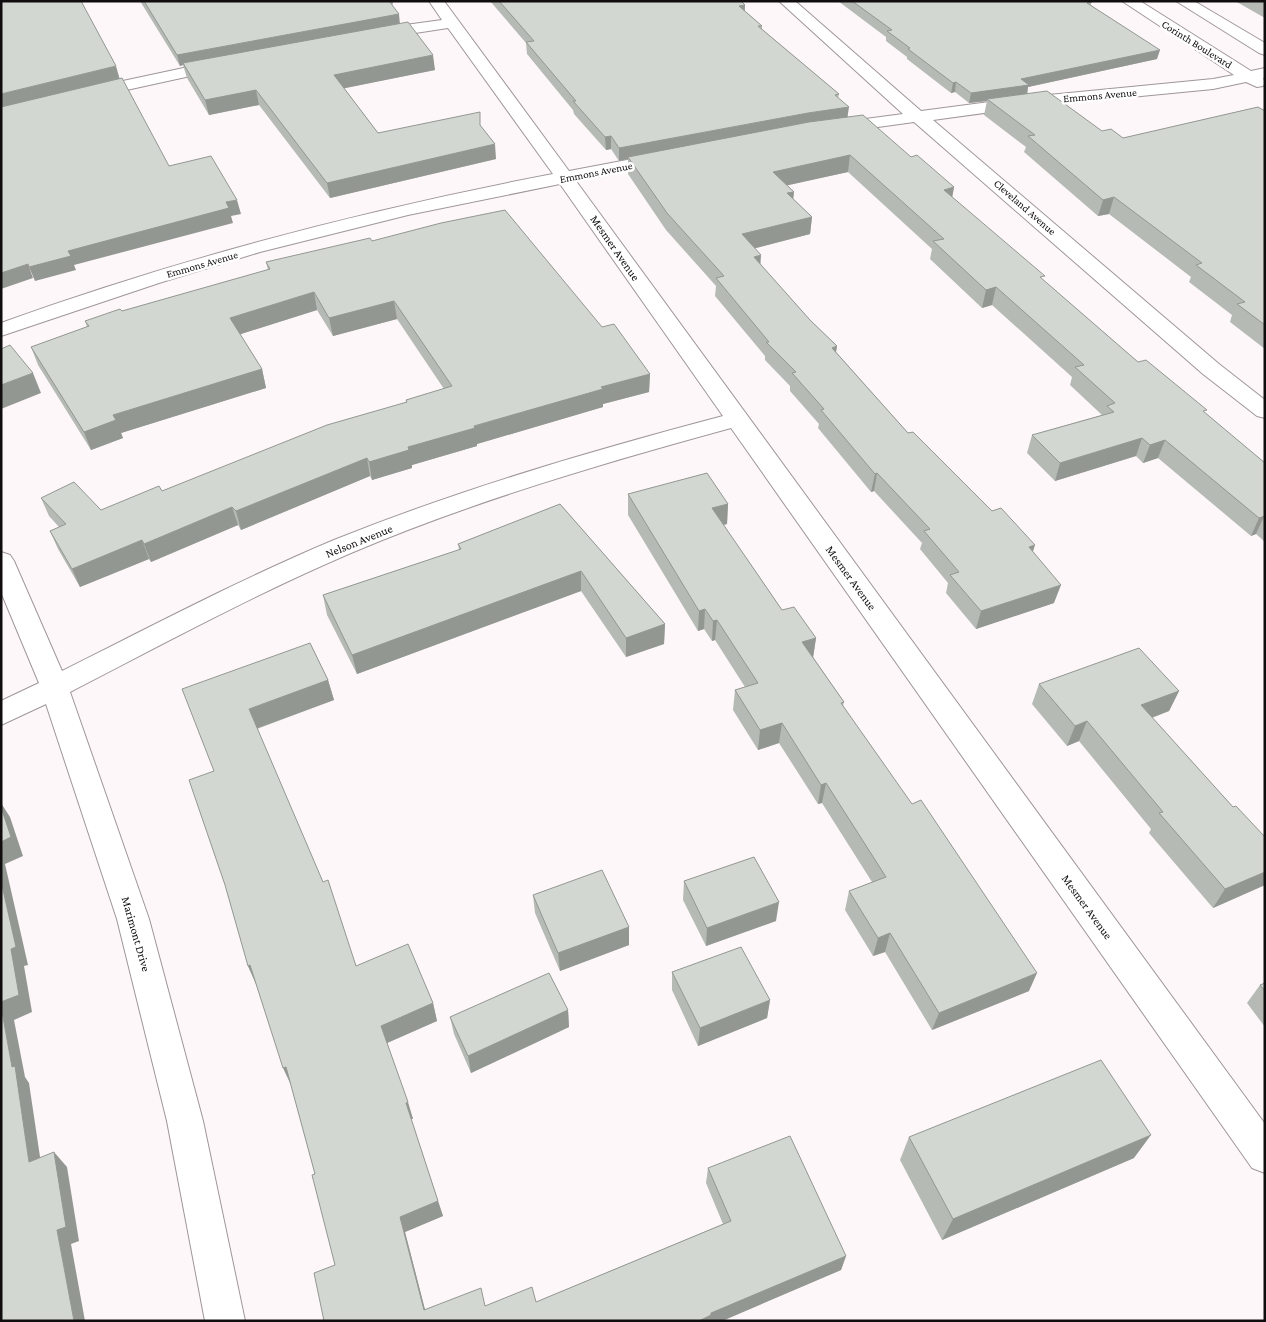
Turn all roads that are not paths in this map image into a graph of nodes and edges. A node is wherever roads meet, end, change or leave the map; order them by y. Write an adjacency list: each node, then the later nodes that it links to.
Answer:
1 (436, 1): 5 (street, Mesmer Avenue)
2 (786, 1): 12 (street, Cleveland Avenue)
3 (1129, 1): 9 (street, Corinth Boulevard)
4 (1183, 1): 7 (street)
5 (451, 23): 6 (street); 15 (street, Mesmer Avenue)
6 (360, 37)
7 (1265, 50)
8 (235, 62): 11 (street)
9 (1257, 75): 10 (street, Corinth Boulevard); 12 (street, Emmons Avenue)
10 (1265, 87)
11 (73, 98)
12 (917, 116): 13 (street, Emmons Avenue); 17 (street, Cleveland Avenue)
13 (816, 131)
14 (680, 155): 15 (street, Emmons Avenue)
15 (565, 178): 16 (street, Emmons Avenue); 18 (street, Mesmer Avenue)
16 (1, 330)
17 (1265, 411)
18 (737, 419): 20 (street, Nelson Avenue); 22 (street, Mesmer Avenue)
19 (1, 561): 20 (street, Marimont Drive)
20 (55, 688): 21 (street, Nelson Avenue); 23 (street, Marimont Drive)
21 (1, 714)
22 (1265, 1155)
23 (225, 1321)

